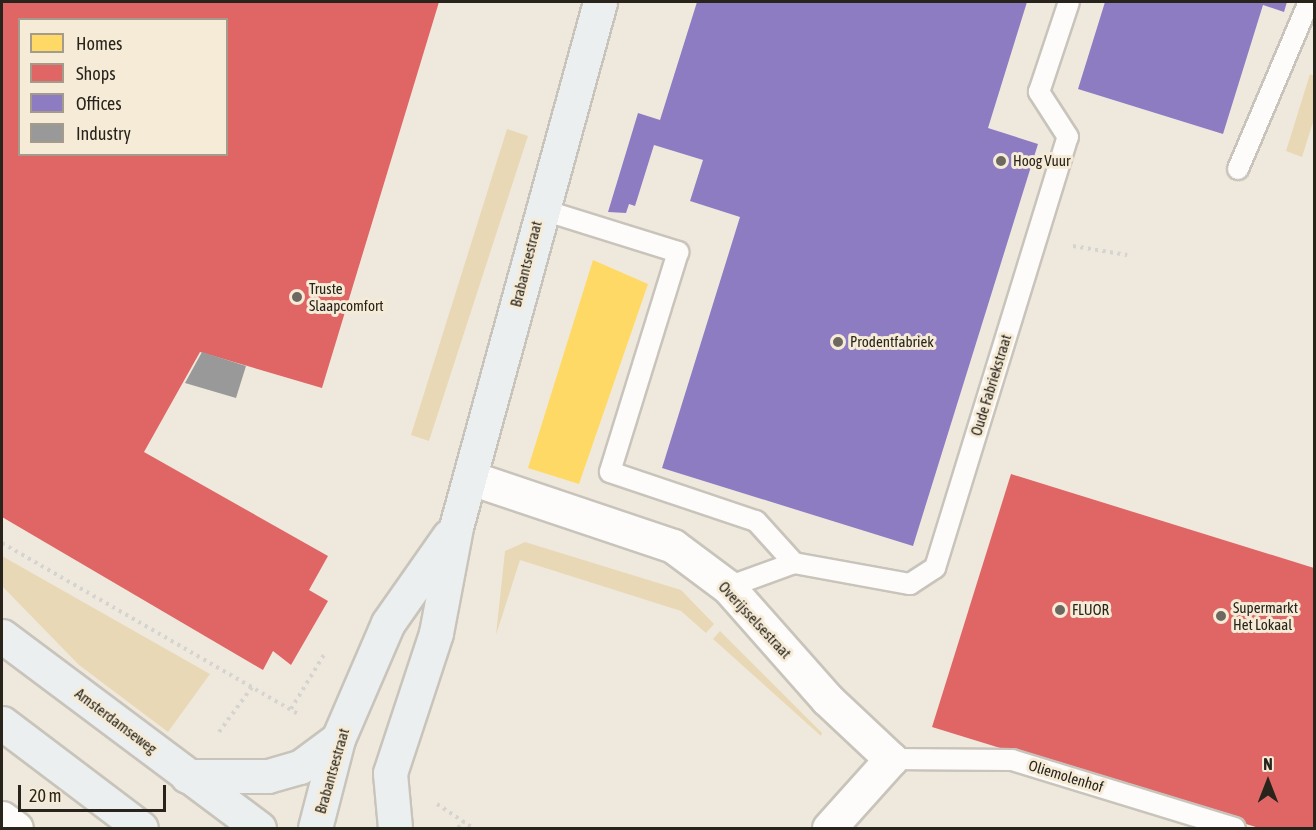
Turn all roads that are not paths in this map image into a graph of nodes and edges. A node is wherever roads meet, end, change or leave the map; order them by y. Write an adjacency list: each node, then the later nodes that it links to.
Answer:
1 (600, 2): 5 (street, Brabantsestraat)
2 (1069, 2): 8 (lane, Oude Fabriekstraat)
3 (1309, 2): 4 (lane)
4 (1238, 169)
5 (540, 209): 6 (street, Brabantsestraat); 8 (lane)
6 (471, 478): 7 (street, Brabantsestraat); 9 (street, Overijsselsestraat)
7 (456, 527): 12 (street, Brabantsestraat); 20 (street, Brabantsestraat)
8 (794, 562): 9 (lane)
9 (728, 587): 13 (street, Overijsselsestraat)
10 (2, 636): 14 (street, Amsterdamseweg)
11 (2, 723): 17 (street)
12 (338, 739): 14 (street); 19 (street, Brabantsestraat)
13 (891, 759): 21 (street); 22 (lane, Oliemolenhof)
14 (187, 776): 18 (street, Amsterdamseweg)
15 (2, 818): 16 (street)
16 (16, 828)
17 (141, 828)
18 (259, 828)
19 (315, 828)
20 (395, 828)
21 (829, 828)
22 (1235, 828)

